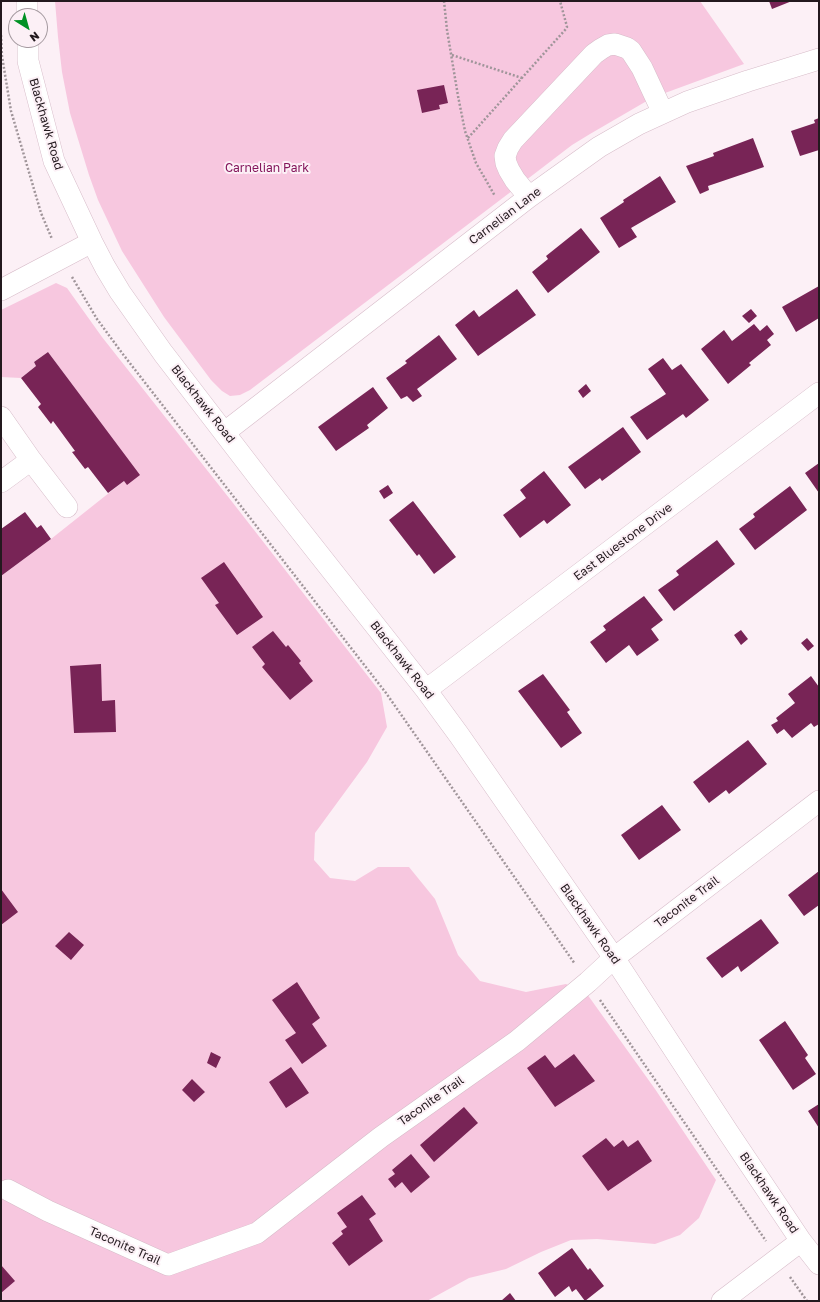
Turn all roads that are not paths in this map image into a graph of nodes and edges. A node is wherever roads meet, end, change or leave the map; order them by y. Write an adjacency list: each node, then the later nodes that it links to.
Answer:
1 (28, 48): 5 (street, Blackhawk Road)
2 (819, 59): 3 (street, Carnelian Lane)
3 (663, 113): 4 (street, Carnelian Lane); 4 (street)
4 (529, 197): 9 (street, Carnelian Lane)
5 (92, 242): 6 (street); 9 (street, Blackhawk Road)
6 (1, 290)
7 (819, 393): 13 (street, East Bluestone Drive)
8 (1, 417): 10 (street)
9 (224, 432): 13 (street, Blackhawk Road)
10 (31, 460): 11 (street); 12 (street)
11 (1, 482)
12 (67, 507)
13 (426, 690): 15 (street, Blackhawk Road)
14 (819, 801): 15 (street, Taconite Trail)
15 (614, 958): 16 (street, Taconite Trail); 17 (street, Blackhawk Road)
16 (8, 1190)
17 (801, 1241): 18 (street, Blackhawk Road); 19 (street)
18 (819, 1264)
19 (722, 1301)

